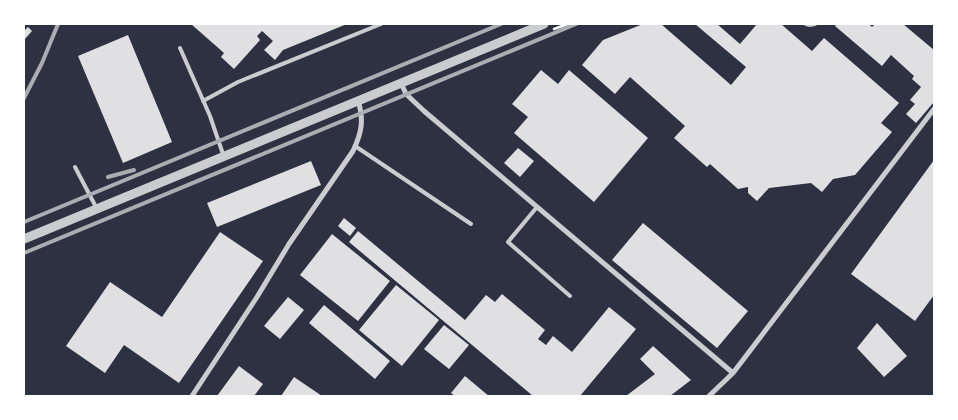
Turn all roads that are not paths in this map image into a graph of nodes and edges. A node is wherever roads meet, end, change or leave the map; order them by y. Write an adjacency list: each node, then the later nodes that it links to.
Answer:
1 (380, 24): 8 (lane)
2 (544, 24): 6 (street)
3 (806, 24): 4 (lane)
4 (815, 24)
5 (180, 48): 8 (lane)
6 (400, 82): 7 (street); 13 (street)
7 (358, 100): 10 (street); 11 (street)
8 (203, 101): 11 (lane)
9 (934, 109): 18 (street)
10 (355, 146): 15 (lane); 19 (street)
11 (224, 157): 14 (street)
12 (75, 167): 14 (lane)
13 (537, 207): 17 (lane); 18 (street)
14 (98, 209): 16 (street)
15 (471, 224)
16 (24, 239)
17 (570, 296)
18 (733, 373): 20 (street)
19 (192, 396)
20 (709, 396)

